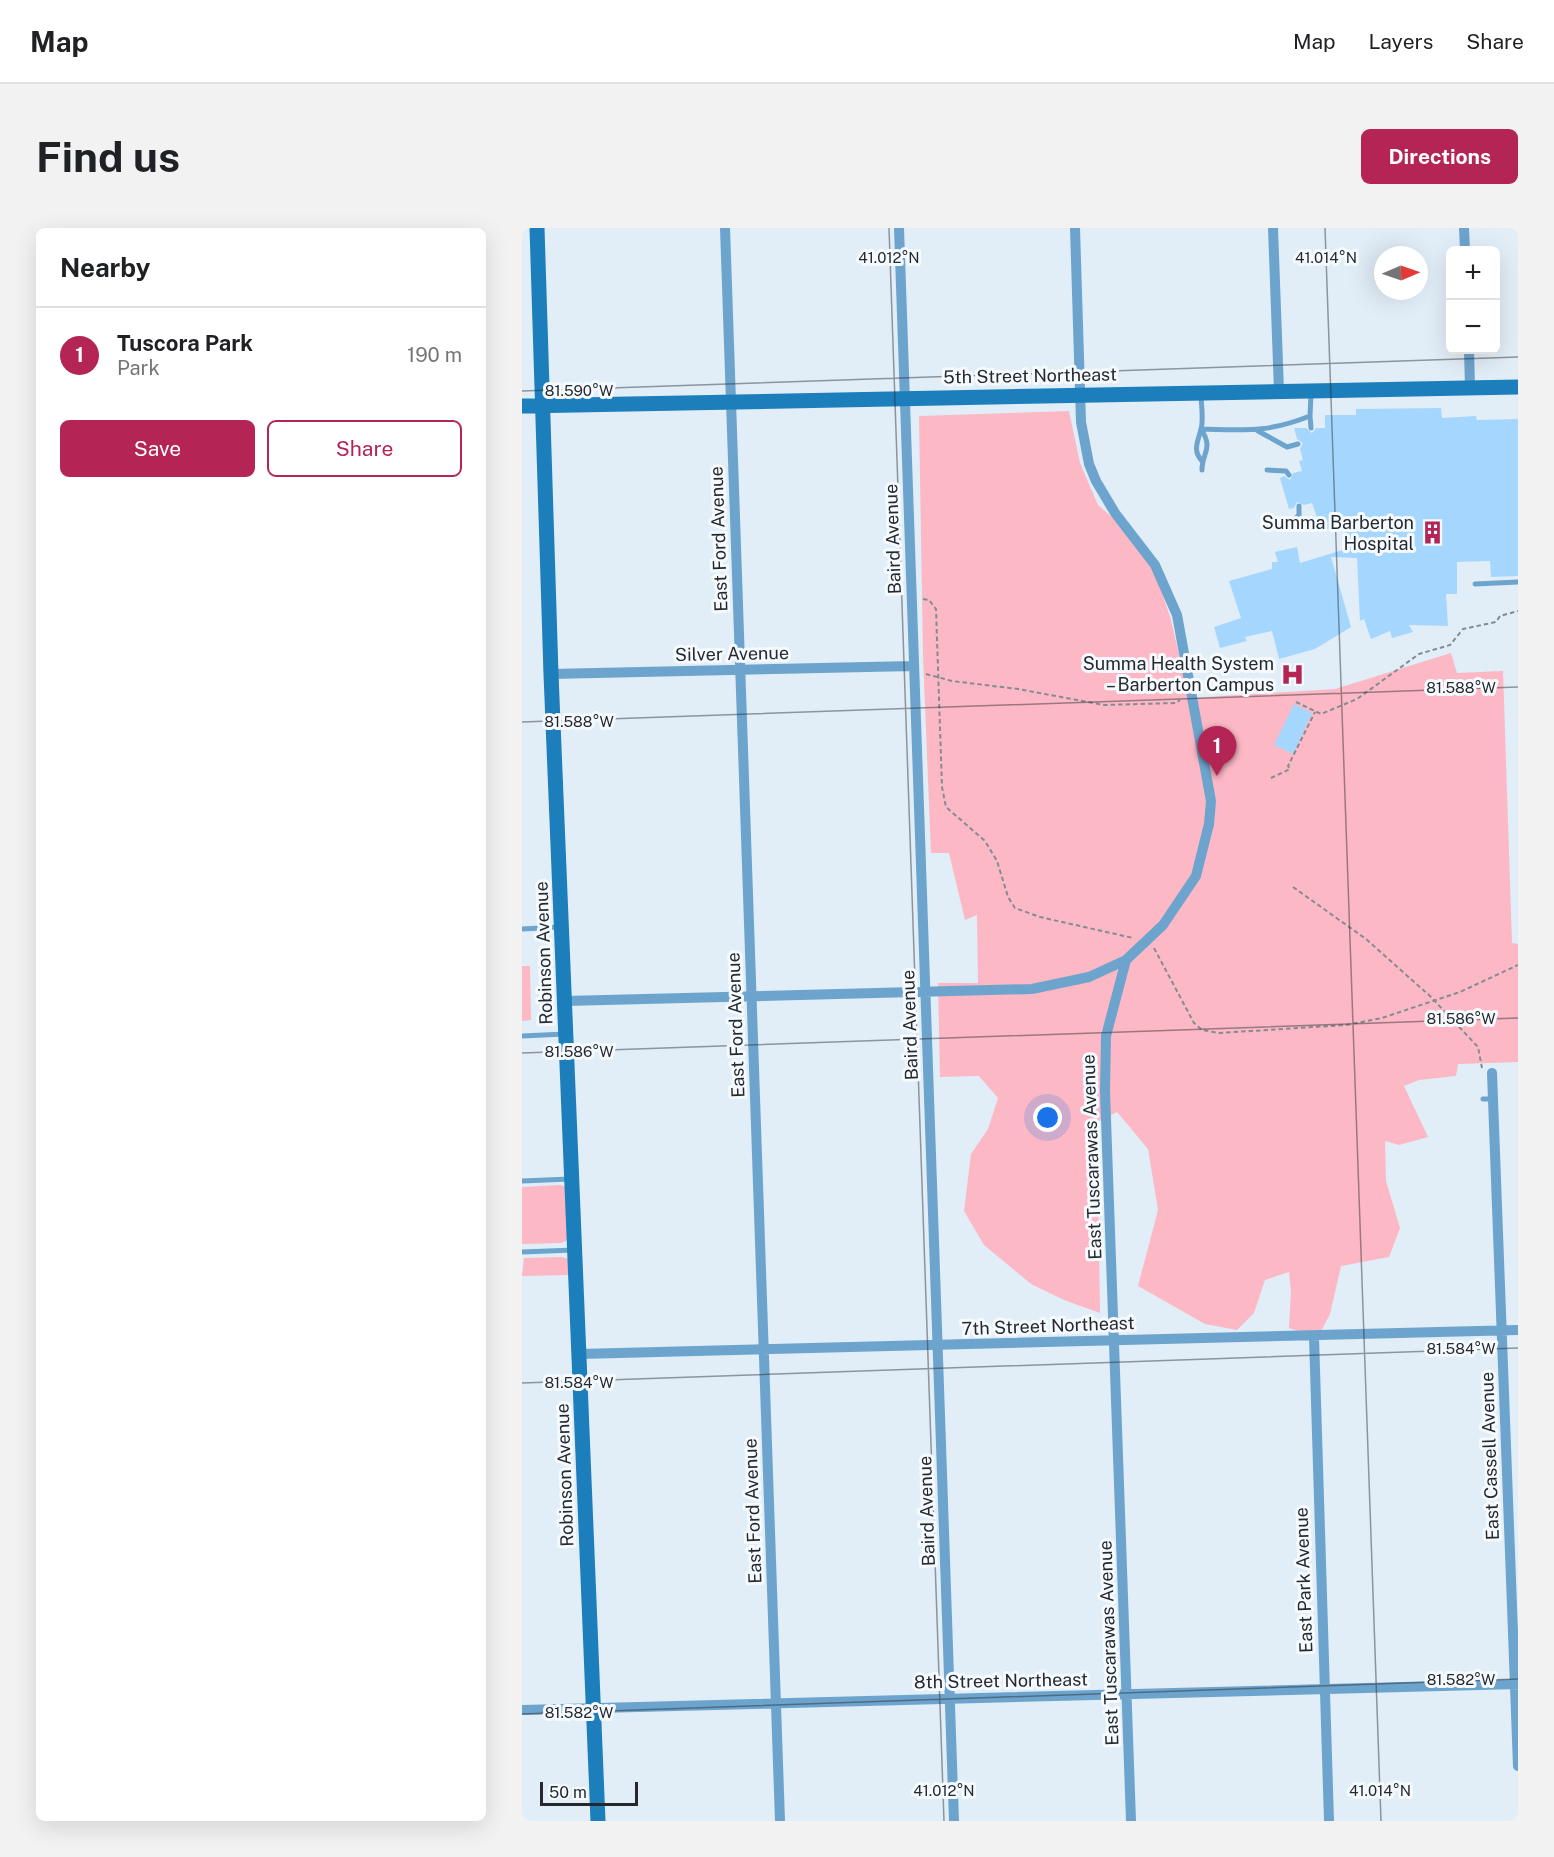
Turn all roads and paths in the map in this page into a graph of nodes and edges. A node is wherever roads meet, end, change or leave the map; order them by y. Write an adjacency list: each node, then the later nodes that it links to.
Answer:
1 (537, 228): 17 (main road, Robinson Avenue)
2 (725, 228): 16 (street, East Ford Avenue)
3 (899, 228): 15 (street, Baird Avenue)
4 (1075, 228): 14 (street)
5 (1273, 228): 11 (street)
6 (1464, 228): 7 (street)
7 (1465, 246)
8 (1469, 354): 9 (street)
9 (1470, 387): 10 (main road, 5th Street Northeast); 12 (main road, 5th Street Northeast)
10 (1518, 387)
11 (1279, 391): 12 (main road, 5th Street Northeast); 13 (main road, 5th Street Northeast)
12 (1311, 391): 19 (lane)
13 (1201, 393): 14 (main road, 5th Street Northeast); 21 (lane)
14 (1081, 394): 15 (main road, 5th Street Northeast); 38 (street)
15 (905, 397): 16 (main road, 5th Street Northeast); 32 (street, Baird Avenue)
16 (732, 400): 17 (main road, 5th Street Northeast); 34 (street, East Ford Avenue)
17 (543, 405): 18 (main road, 5th Street Northeast); 36 (main road, Robinson Avenue)
18 (522, 406)
19 (1310, 416): 20 (lane); 22 (lane)
20 (1311, 428)
21 (1202, 429): 22 (lane); 24 (lane); 24 (lane)
22 (1256, 430): 23 (lane)
23 (1298, 444)
24 (1202, 461): 25 (lane)
25 (1202, 470)
26 (1268, 470): 27 (lane)
27 (1289, 475)
28 (1299, 506): 29 (lane)
29 (1284, 529)
30 (1518, 582): 31 (lane)
31 (1475, 584)
32 (912, 597): 35 (street, Baird Avenue); 37 (path)
33 (1518, 611): 40 (path)
34 (740, 669): 35 (street, Silver Avenue); 36 (street, Silver Avenue); 49 (street, East Ford Avenue)
35 (914, 669): 37 (path); 48 (street, Baird Avenue)
36 (551, 674): 43 (main road, Robinson Avenue)
37 (938, 677): 38 (path); 45 (path)
38 (1193, 692): 45 (street)
39 (1296, 702): 40 (path)
40 (1316, 712): 41 (path)
41 (1271, 778)
42 (1293, 887): 50 (path)
43 (562, 927): 44 (lane); 51 (main road, Robinson Avenue)
44 (522, 929)
45 (1149, 939): 46 (street); 50 (path)
46 (1126, 960): 48 (street); 62 (street, East Tuscarawas Avenue)
47 (1518, 965): 50 (path)
48 (925, 992): 49 (street); 63 (street, Baird Avenue)
49 (752, 997): 51 (street); 64 (street, East Ford Avenue)
50 (1434, 1000): 54 (path)
51 (565, 1001): 52 (main road, Robinson Avenue)
52 (567, 1034): 53 (lane); 55 (main road, Robinson Avenue)
53 (522, 1036)
54 (1487, 1072): 60 (street, East Cassell Avenue)
55 (572, 1179): 56 (lane); 57 (main road, Robinson Avenue)
56 (522, 1181)
57 (575, 1250): 58 (lane); 65 (main road, Robinson Avenue)
58 (522, 1252)
59 (1518, 1330): 60 (street, 7th Street Northeast)
60 (1502, 1331): 61 (street, 7th Street Northeast); 66 (street, East Cassell Avenue)
61 (1314, 1337): 62 (street, 7th Street Northeast); 67 (street, East Park Avenue)
62 (1115, 1340): 63 (street, 7th Street Northeast); 68 (street, East Tuscarawas Avenue)
63 (937, 1345): 64 (street, 7th Street Northeast); 69 (street, Baird Avenue)
64 (764, 1350): 65 (street, 7th Street Northeast); 70 (street, East Ford Avenue)
65 (580, 1354): 71 (main road, Robinson Avenue)
66 (1517, 1684): 67 (street, 8th Street Northeast); 73 (street, East Cassell Avenue)
67 (1324, 1689): 68 (street, 8th Street Northeast); 78 (street, East Park Avenue)
68 (1127, 1694): 69 (street, 8th Street Northeast); 77 (street, East Tuscarawas Avenue)
69 (950, 1698): 70 (street, 8th Street Northeast); 76 (street, Baird Avenue)
70 (776, 1703): 71 (street, 8th Street Northeast); 75 (street, East Ford Avenue)
71 (593, 1707): 72 (street, 8th Street Northeast); 74 (main road, Robinson Avenue)
72 (522, 1710)
73 (1518, 1766)
74 (598, 1821)
75 (780, 1821)
76 (954, 1821)
77 (1131, 1821)
78 (1329, 1821)

